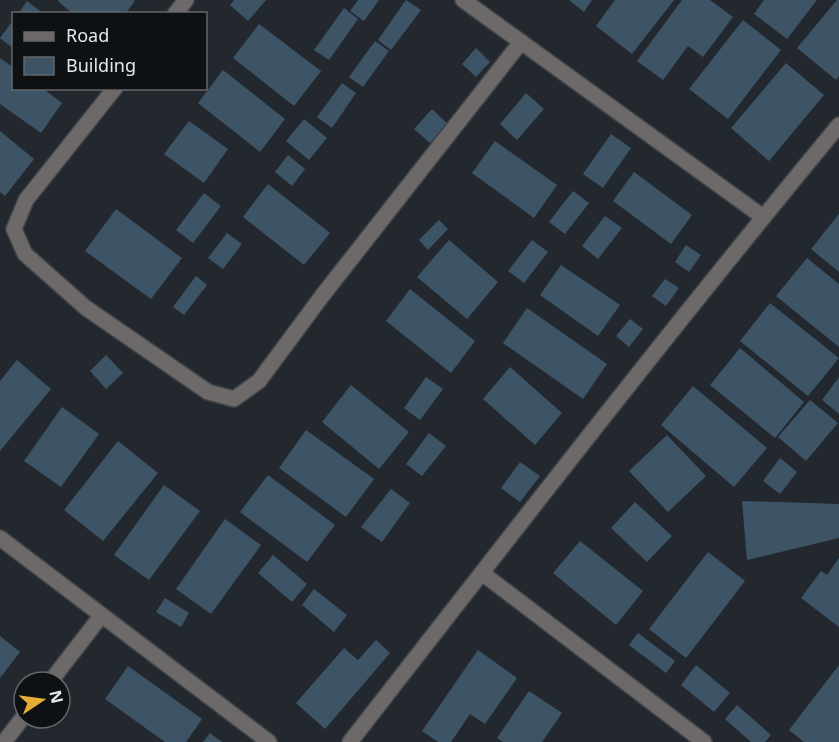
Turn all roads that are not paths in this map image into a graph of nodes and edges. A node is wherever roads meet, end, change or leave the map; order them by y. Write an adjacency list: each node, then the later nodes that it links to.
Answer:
1 (186, 0): 3 (street)
2 (463, 0): 4 (street)
3 (177, 12)
4 (521, 42): 5 (street); 7 (street)
5 (113, 90)
6 (839, 125): 7 (street)
7 (763, 217): 9 (street)
8 (0, 538): 10 (street)
9 (482, 573): 15 (street); 16 (street)
10 (101, 616): 11 (street); 14 (street)
11 (59, 670)
12 (13, 730): 13 (street)
13 (4, 742)
14 (269, 742)
15 (351, 742)
16 (704, 742)

